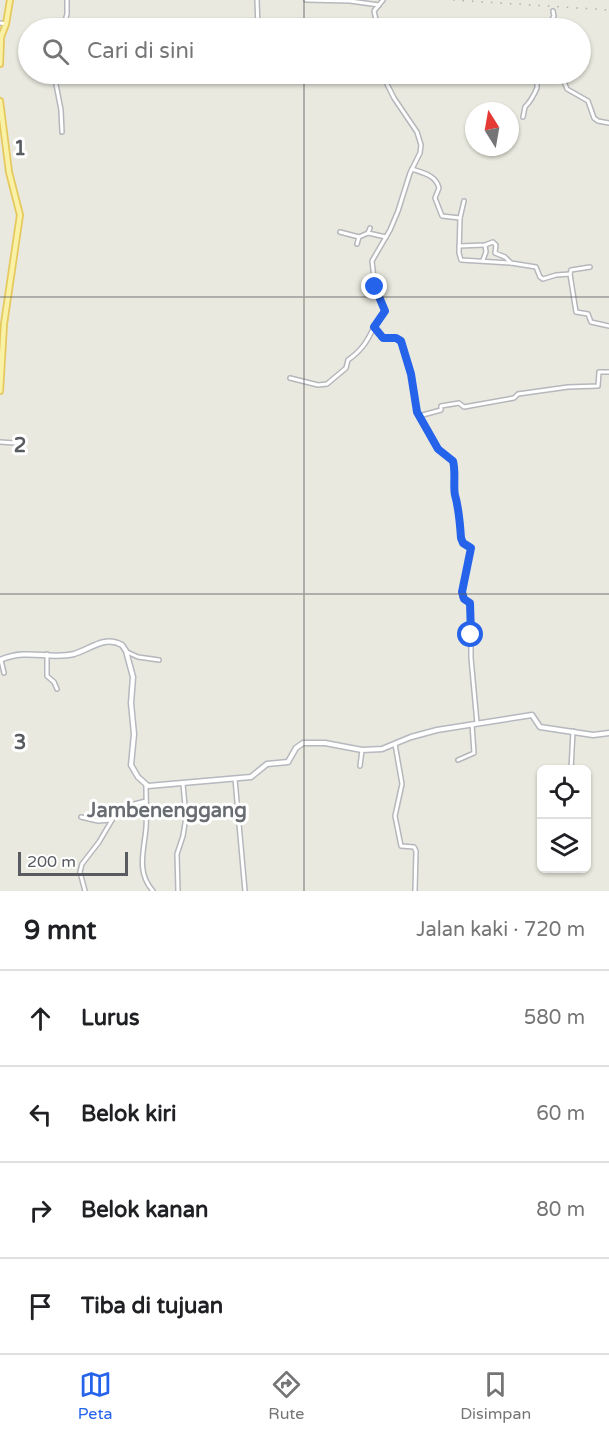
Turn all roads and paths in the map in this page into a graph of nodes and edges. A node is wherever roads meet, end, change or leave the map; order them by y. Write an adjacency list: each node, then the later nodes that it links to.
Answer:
1 (10, 0): 12 (main road)
2 (67, 0): 8 (street)
3 (257, 0): 9 (street)
4 (306, 0): 6 (street)
5 (383, 0): 6 (street)
6 (379, 5): 10 (street)
7 (553, 11): 11 (street)
8 (66, 18)
9 (258, 18)
10 (376, 18)
11 (553, 18)
12 (3, 24): 13 (main road)
13 (0, 37): 14 (main road)
14 (0, 64)
15 (56, 84): 23 (street)
16 (387, 84): 24 (street)
17 (537, 84): 20 (street)
18 (564, 84): 21 (street)
19 (0, 101): 22 (main road)
20 (523, 117)
21 (609, 123)
22 (2, 125): 43 (main road)
23 (62, 132)
24 (412, 169): 26 (street); 31 (street)
25 (464, 201): 26 (street)
26 (460, 218): 34 (street)
27 (370, 228): 29 (street)
28 (340, 232): 30 (street)
29 (368, 233): 30 (street); 31 (street)
30 (359, 237): 32 (street)
31 (386, 237): 40 (street)
32 (357, 244)
33 (485, 245): 34 (street); 35 (street); 36 (street)
34 (459, 246): 35 (street)
35 (483, 261): 36 (street)
36 (511, 263): 38 (street)
37 (590, 267): 38 (street)
38 (570, 274): 39 (street)
39 (609, 326)
40 (374, 327): 42 (street); 44 (street)
41 (609, 372): 44 (street)
42 (290, 378)
43 (0, 391)
44 (419, 416): 53 (street)
45 (0, 442): 46 (street)
46 (15, 443)
47 (126, 651): 48 (street); 50 (street); 64 (street)
48 (46, 654): 49 (street); 52 (street)
49 (1, 660): 51 (street)
50 (159, 660)
51 (4, 672)
52 (57, 689)
53 (477, 723): 54 (street); 55 (street)
54 (472, 724): 57 (street); 59 (street)
55 (573, 731): 56 (street); 60 (street)
56 (609, 733)
57 (395, 744): 58 (street); 72 (street)
58 (362, 750): 61 (street); 62 (street)
59 (458, 760)
60 (571, 765)
61 (360, 766)
62 (235, 779): 63 (street); 71 (street)
63 (183, 784): 64 (street); 70 (street)
64 (146, 785): 65 (street)
65 (146, 801): 67 (street); 69 (street)
66 (81, 817): 67 (street)
67 (112, 820): 68 (street)
68 (85, 891)
69 (153, 891)
70 (178, 891)
71 (245, 891)
72 (415, 891)

